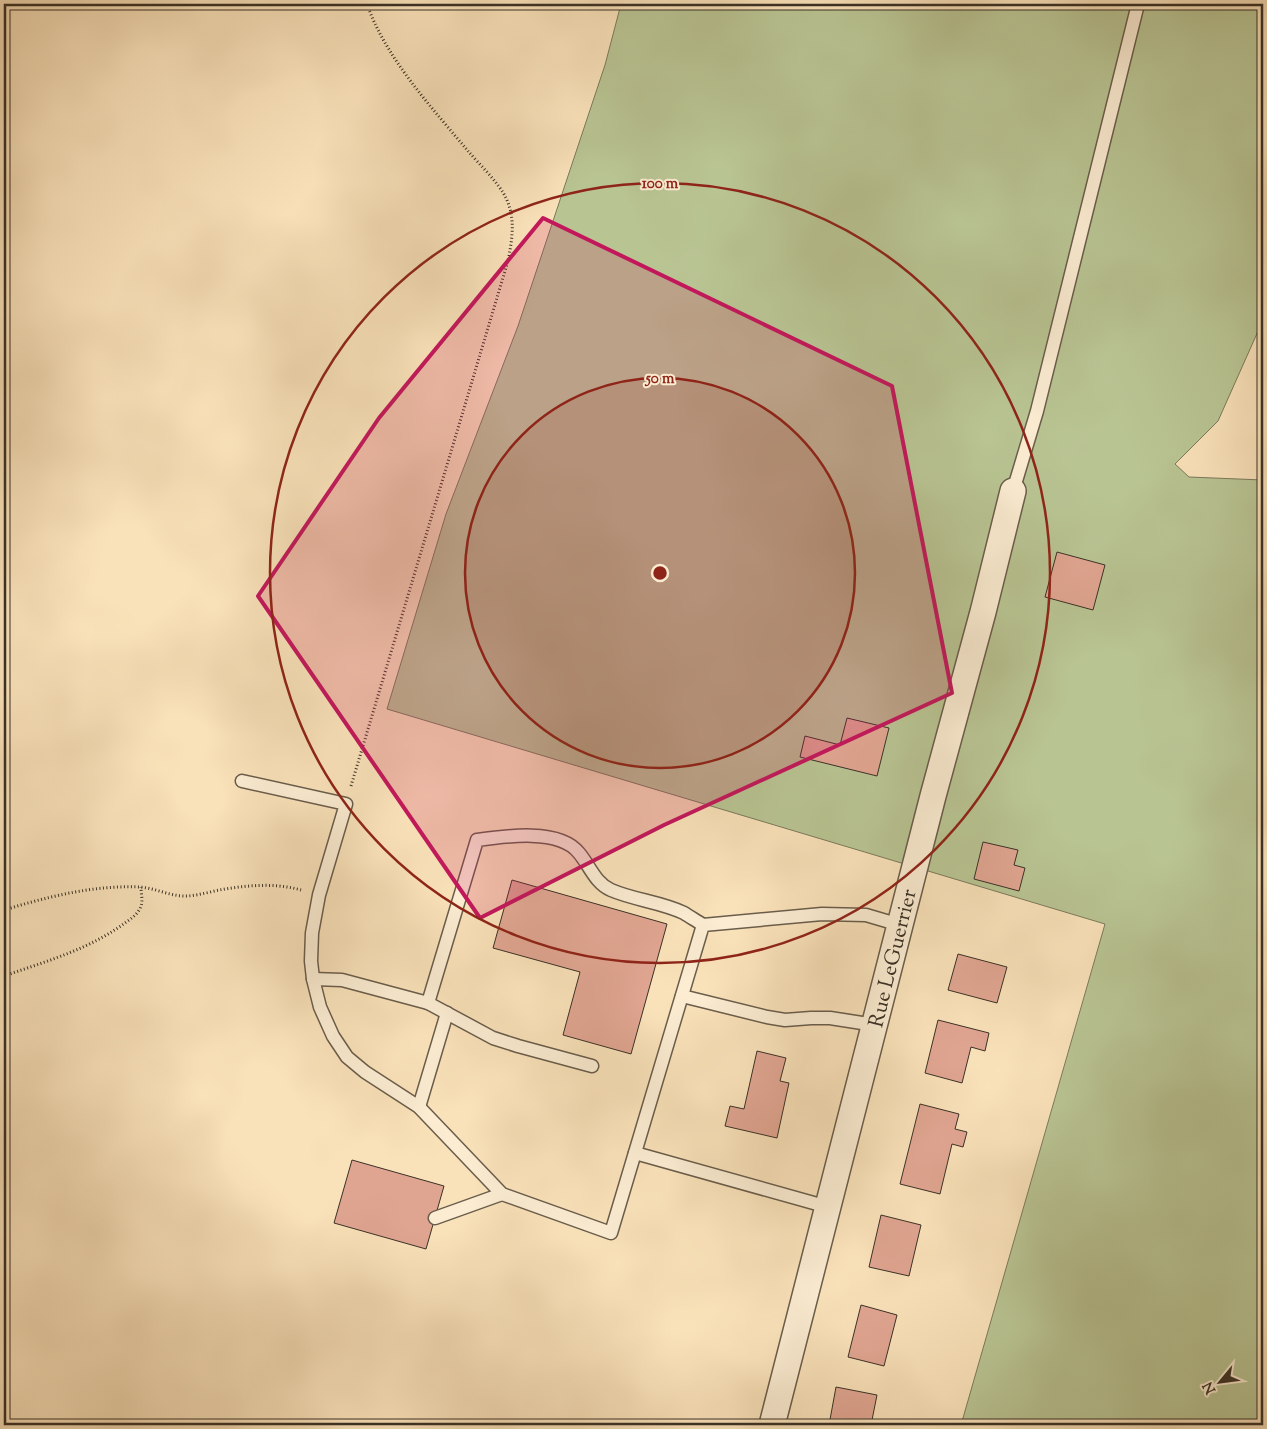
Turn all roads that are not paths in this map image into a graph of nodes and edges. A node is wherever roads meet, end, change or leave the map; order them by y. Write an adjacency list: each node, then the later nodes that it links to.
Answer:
1 (1138, 4): 2 (lane)
2 (1013, 491): 4 (street, Rue LeGuerrier)
3 (242, 781): 6 (lane)
4 (900, 924): 5 (lane); 10 (street, Rue LeGuerrier)
5 (703, 925): 7 (lane); 8 (lane)
6 (313, 980): 8 (lane); 12 (lane)
7 (682, 996): 10 (lane); 13 (lane)
8 (428, 1003): 9 (lane)
9 (447, 1013): 11 (lane); 12 (lane)
10 (875, 1025): 15 (street, Rue LeGuerrier)
11 (592, 1066)
12 (419, 1107): 14 (lane)
13 (635, 1153): 14 (lane); 15 (lane)
14 (502, 1194): 16 (lane)
15 (828, 1206): 17 (street, Rue LeGuerrier)
16 (434, 1218)
17 (772, 1425)

